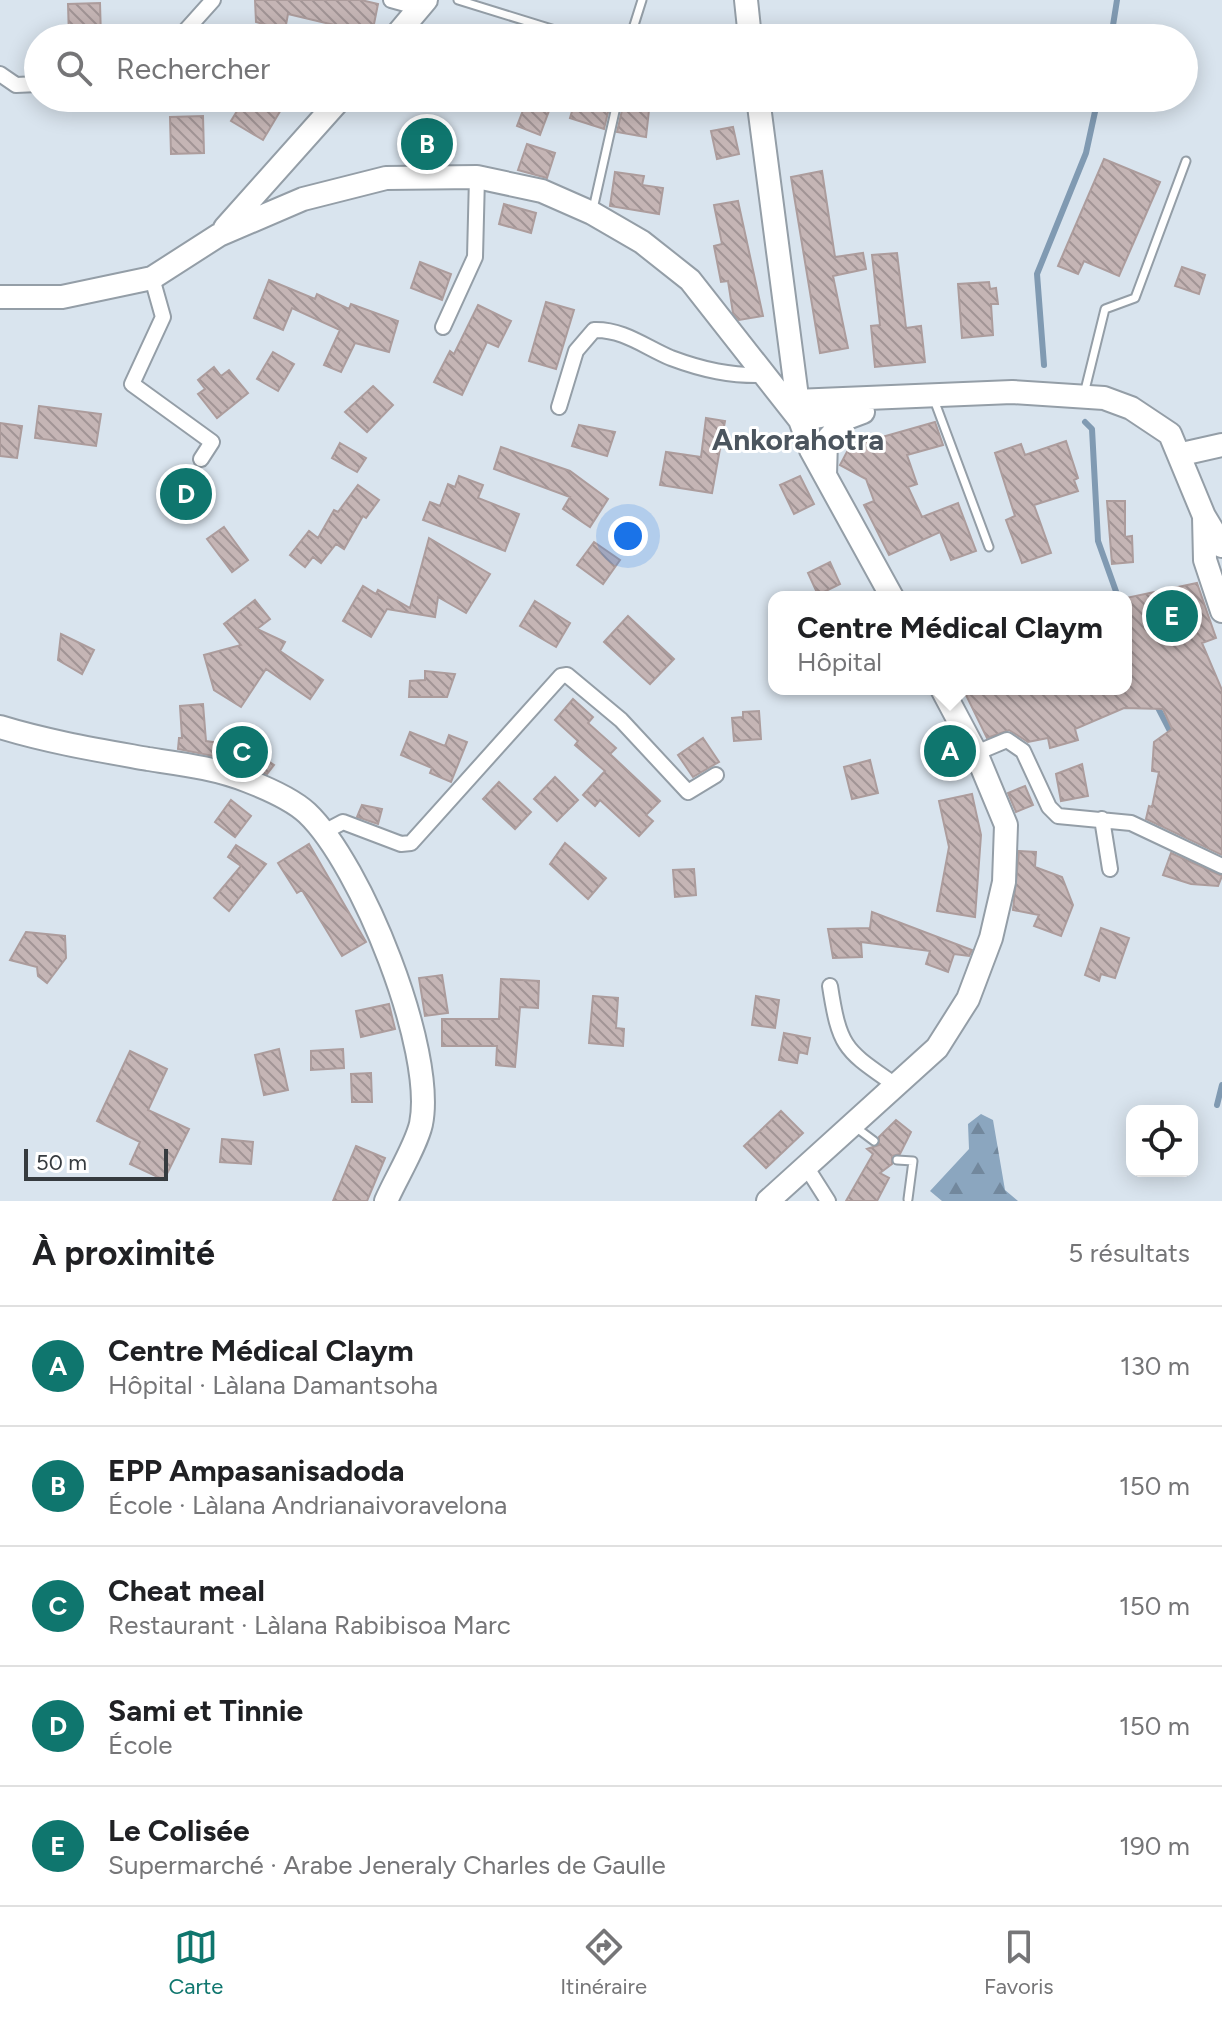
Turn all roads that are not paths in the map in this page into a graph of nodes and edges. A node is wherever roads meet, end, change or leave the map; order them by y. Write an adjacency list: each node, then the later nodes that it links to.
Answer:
1 (213, 0): 7 (street)
2 (391, 0): 6 (street)
3 (458, 0): 9 (lane)
4 (642, 0): 10 (lane)
5 (746, 0): 11 (main road)
6 (423, 4): 8 (main road)
7 (192, 24)
8 (406, 24)
9 (536, 24)
10 (634, 24)
11 (749, 24)
12 (0, 74): 13 (street)
13 (24, 85)
14 (329, 112): 18 (main road)
15 (615, 112): 21 (lane)
16 (760, 112): 26 (main road)
17 (1186, 161): 29 (lane)
18 (280, 169): 20 (main road); 22 (main road)
19 (477, 177): 20 (main road); 21 (main road); 25 (street)
20 (303, 199): 22 (main road)
21 (592, 213): 27 (main road)
22 (219, 235): 23 (main road)
23 (152, 278): 24 (main road); 35 (street)
24 (0, 297)
25 (443, 327)
26 (791, 365): 27 (main road); 32 (main road)
27 (764, 375): 31 (street); 32 (main road)
28 (933, 395): 29 (main road); 30 (main road); 32 (main road); 39 (lane)
29 (1084, 397): 34 (main road)
30 (887, 403): 32 (main road); 36 (main road)
31 (559, 407)
32 (797, 410): 36 (main road)
33 (1222, 445): 34 (main road)
34 (1182, 454): 37 (main road)
35 (201, 459)
36 (825, 476): 40 (main road)
37 (1204, 516): 38 (main road); 41 (main road)
38 (1222, 546)
39 (989, 547)
40 (889, 591)
41 (1222, 611)
42 (945, 695): 44 (main road)
43 (0, 727): 47 (main road)
44 (976, 753): 46 (street); 51 (main road)
45 (716, 775): 47 (street)
46 (1102, 819): 48 (street); 49 (street)
47 (324, 832): 57 (main road)
48 (1222, 866)
49 (1110, 869)
50 (830, 986): 51 (street)
51 (898, 1087): 52 (main road)
52 (853, 1125): 53 (lane); 55 (main road)
53 (874, 1141)
54 (897, 1160): 56 (lane)
55 (807, 1168): 58 (main road); 59 (street)
56 (908, 1199)
57 (386, 1201)
58 (768, 1201)
59 (828, 1201)

